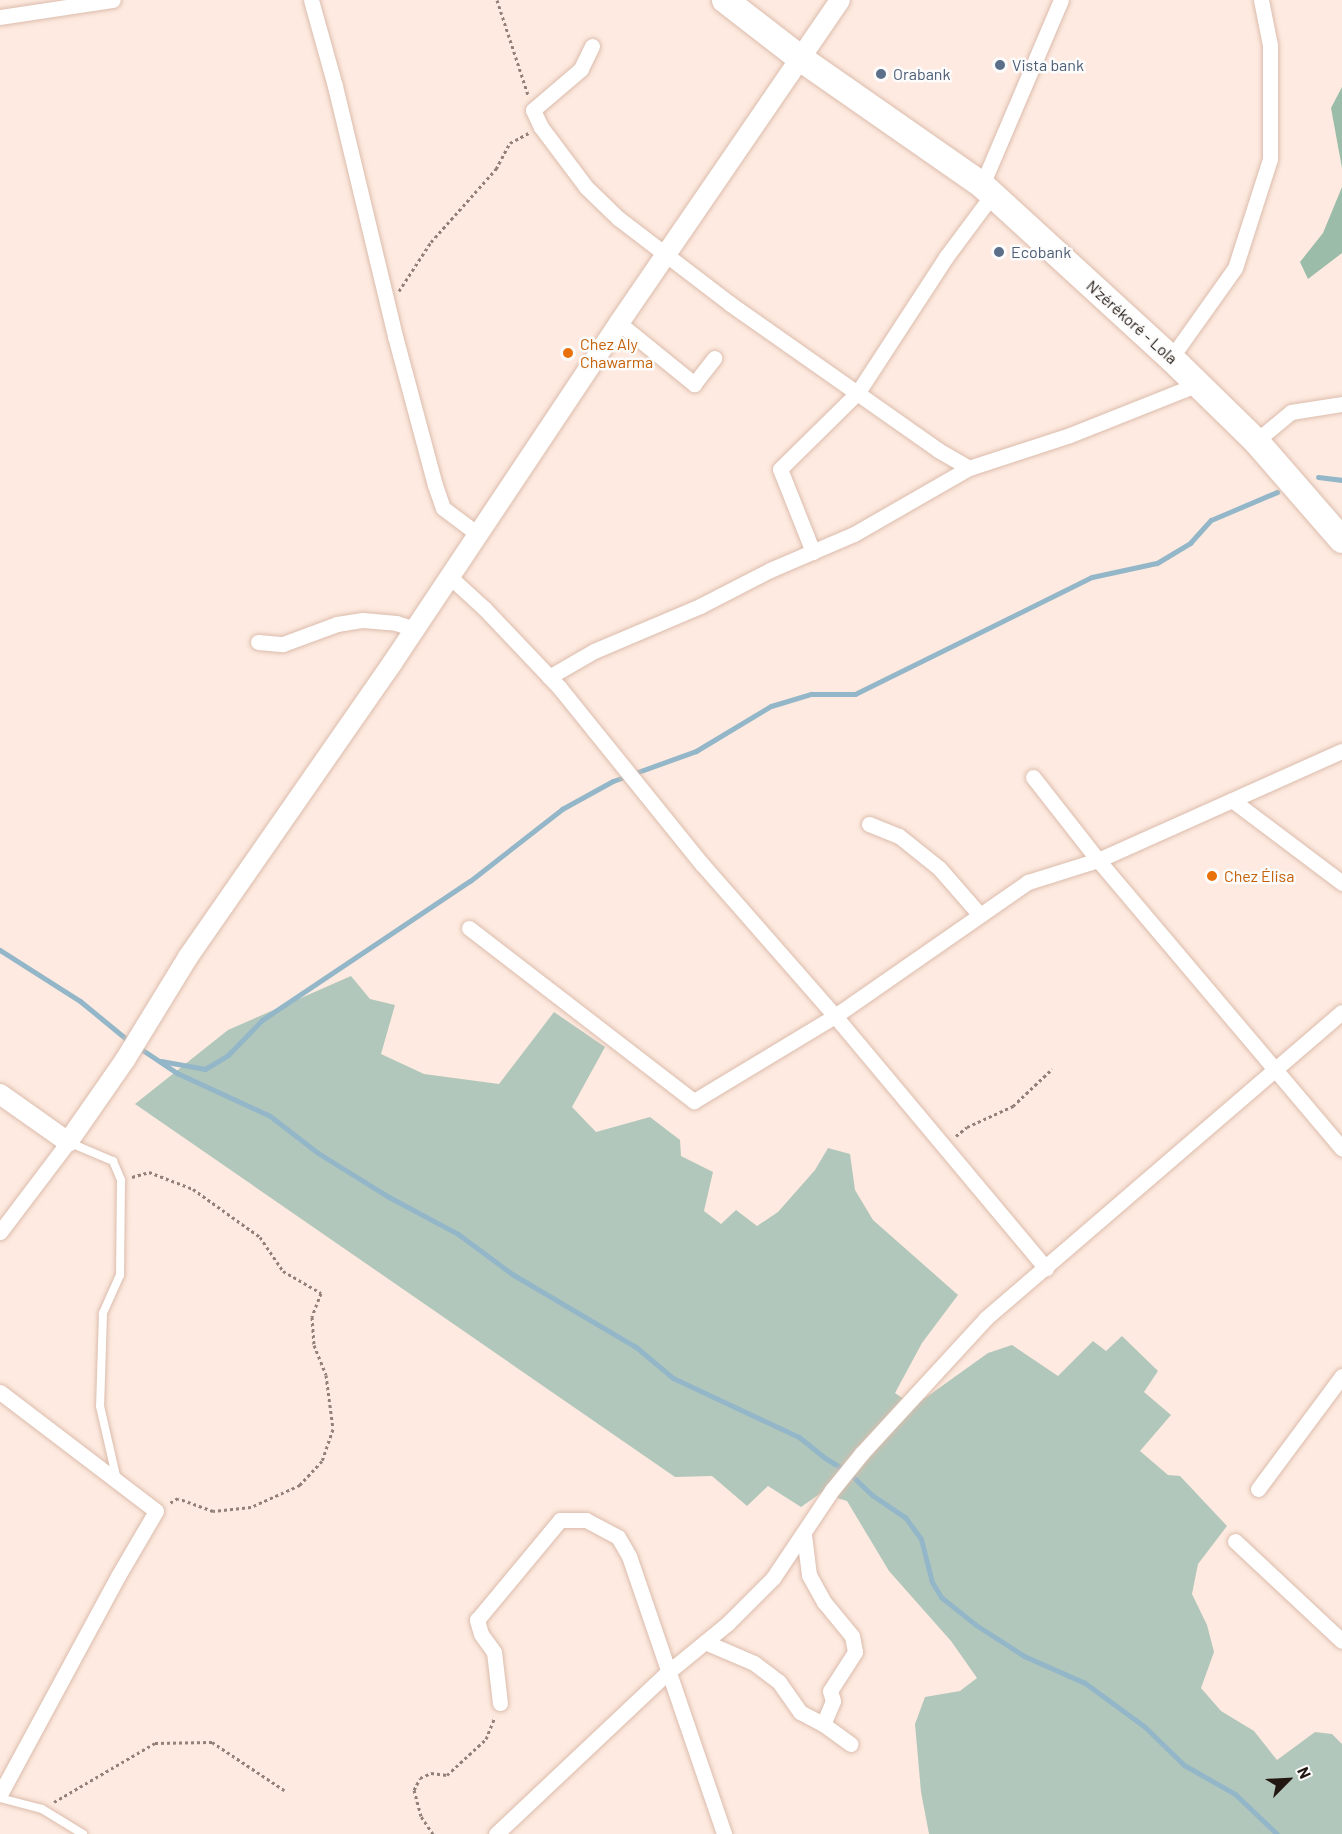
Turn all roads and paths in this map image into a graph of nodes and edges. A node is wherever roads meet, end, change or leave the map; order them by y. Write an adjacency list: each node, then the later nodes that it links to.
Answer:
1 (113, 0): 8 (street)
2 (311, 0): 15 (street)
3 (497, 0): 11 (path)
4 (725, 0): 10 (highway, N'zérékoré - Lola)
5 (840, 0): 10 (street)
6 (1061, 0): 13 (street)
7 (1261, 0): 18 (street)
8 (0, 17)
9 (592, 46): 11 (street)
10 (800, 58): 13 (highway, N'zérékoré - Lola); 14 (street)
11 (533, 110): 12 (street)
12 (541, 127): 14 (street); 15 (path)
13 (987, 190): 18 (highway, N'zérékoré - Lola); 20 (street)
14 (666, 254): 16 (street); 20 (street)
15 (388, 306): 24 (street)
16 (619, 323): 17 (street); 24 (street)
17 (714, 358)
18 (1171, 358): 19 (highway, N'zérékoré - Lola)
19 (1198, 384): 22 (highway, N'zérékoré - Lola); 23 (street)
20 (858, 392): 23 (street); 26 (street)
21 (1342, 404): 22 (street)
22 (1256, 441): 25 (highway, N'zérékoré - Lola)
23 (969, 468): 26 (street)
24 (478, 535): 27 (street)
25 (1342, 540)
26 (813, 552): 30 (street)
27 (450, 577): 28 (street); 30 (street)
28 (416, 629): 29 (street); 44 (street)
29 (258, 642)
30 (549, 677): 40 (street)
31 (1342, 751): 33 (street)
32 (1033, 777): 35 (street)
33 (1232, 800): 35 (street); 36 (street)
34 (869, 824): 37 (street)
35 (1098, 860): 37 (street); 42 (street)
36 (1342, 883)
37 (980, 915): 40 (street)
38 (469, 928): 40 (street)
39 (1342, 1012): 42 (street)
40 (835, 1016): 45 (street)
41 (1052, 1069): 45 (path)
42 (1275, 1069): 46 (street); 49 (street)
43 (0, 1094): 44 (street)
44 (68, 1142): 47 (lane); 48 (street)
45 (945, 1147): 49 (street)
46 (1342, 1149)
47 (121, 1180): 52 (lane); 54 (path)
48 (0, 1232)
49 (1046, 1268): 55 (street)
50 (1342, 1376): 53 (street)
51 (0, 1392): 52 (street)
52 (117, 1481): 54 (street)
53 (1258, 1489)
54 (156, 1511): 64 (street)
55 (804, 1535): 58 (street); 61 (street)
56 (1235, 1541): 57 (street)
57 (1342, 1641)
58 (705, 1642): 59 (street); 61 (street)
59 (668, 1673): 60 (street); 68 (street); 69 (street)
60 (500, 1703): 67 (path)
61 (823, 1724): 62 (street)
62 (851, 1744)
63 (284, 1790): 65 (path)
64 (0, 1796): 65 (lane)
65 (42, 1809): 66 (lane)
66 (83, 1834)
67 (433, 1834)
68 (496, 1834)
69 (724, 1834)

